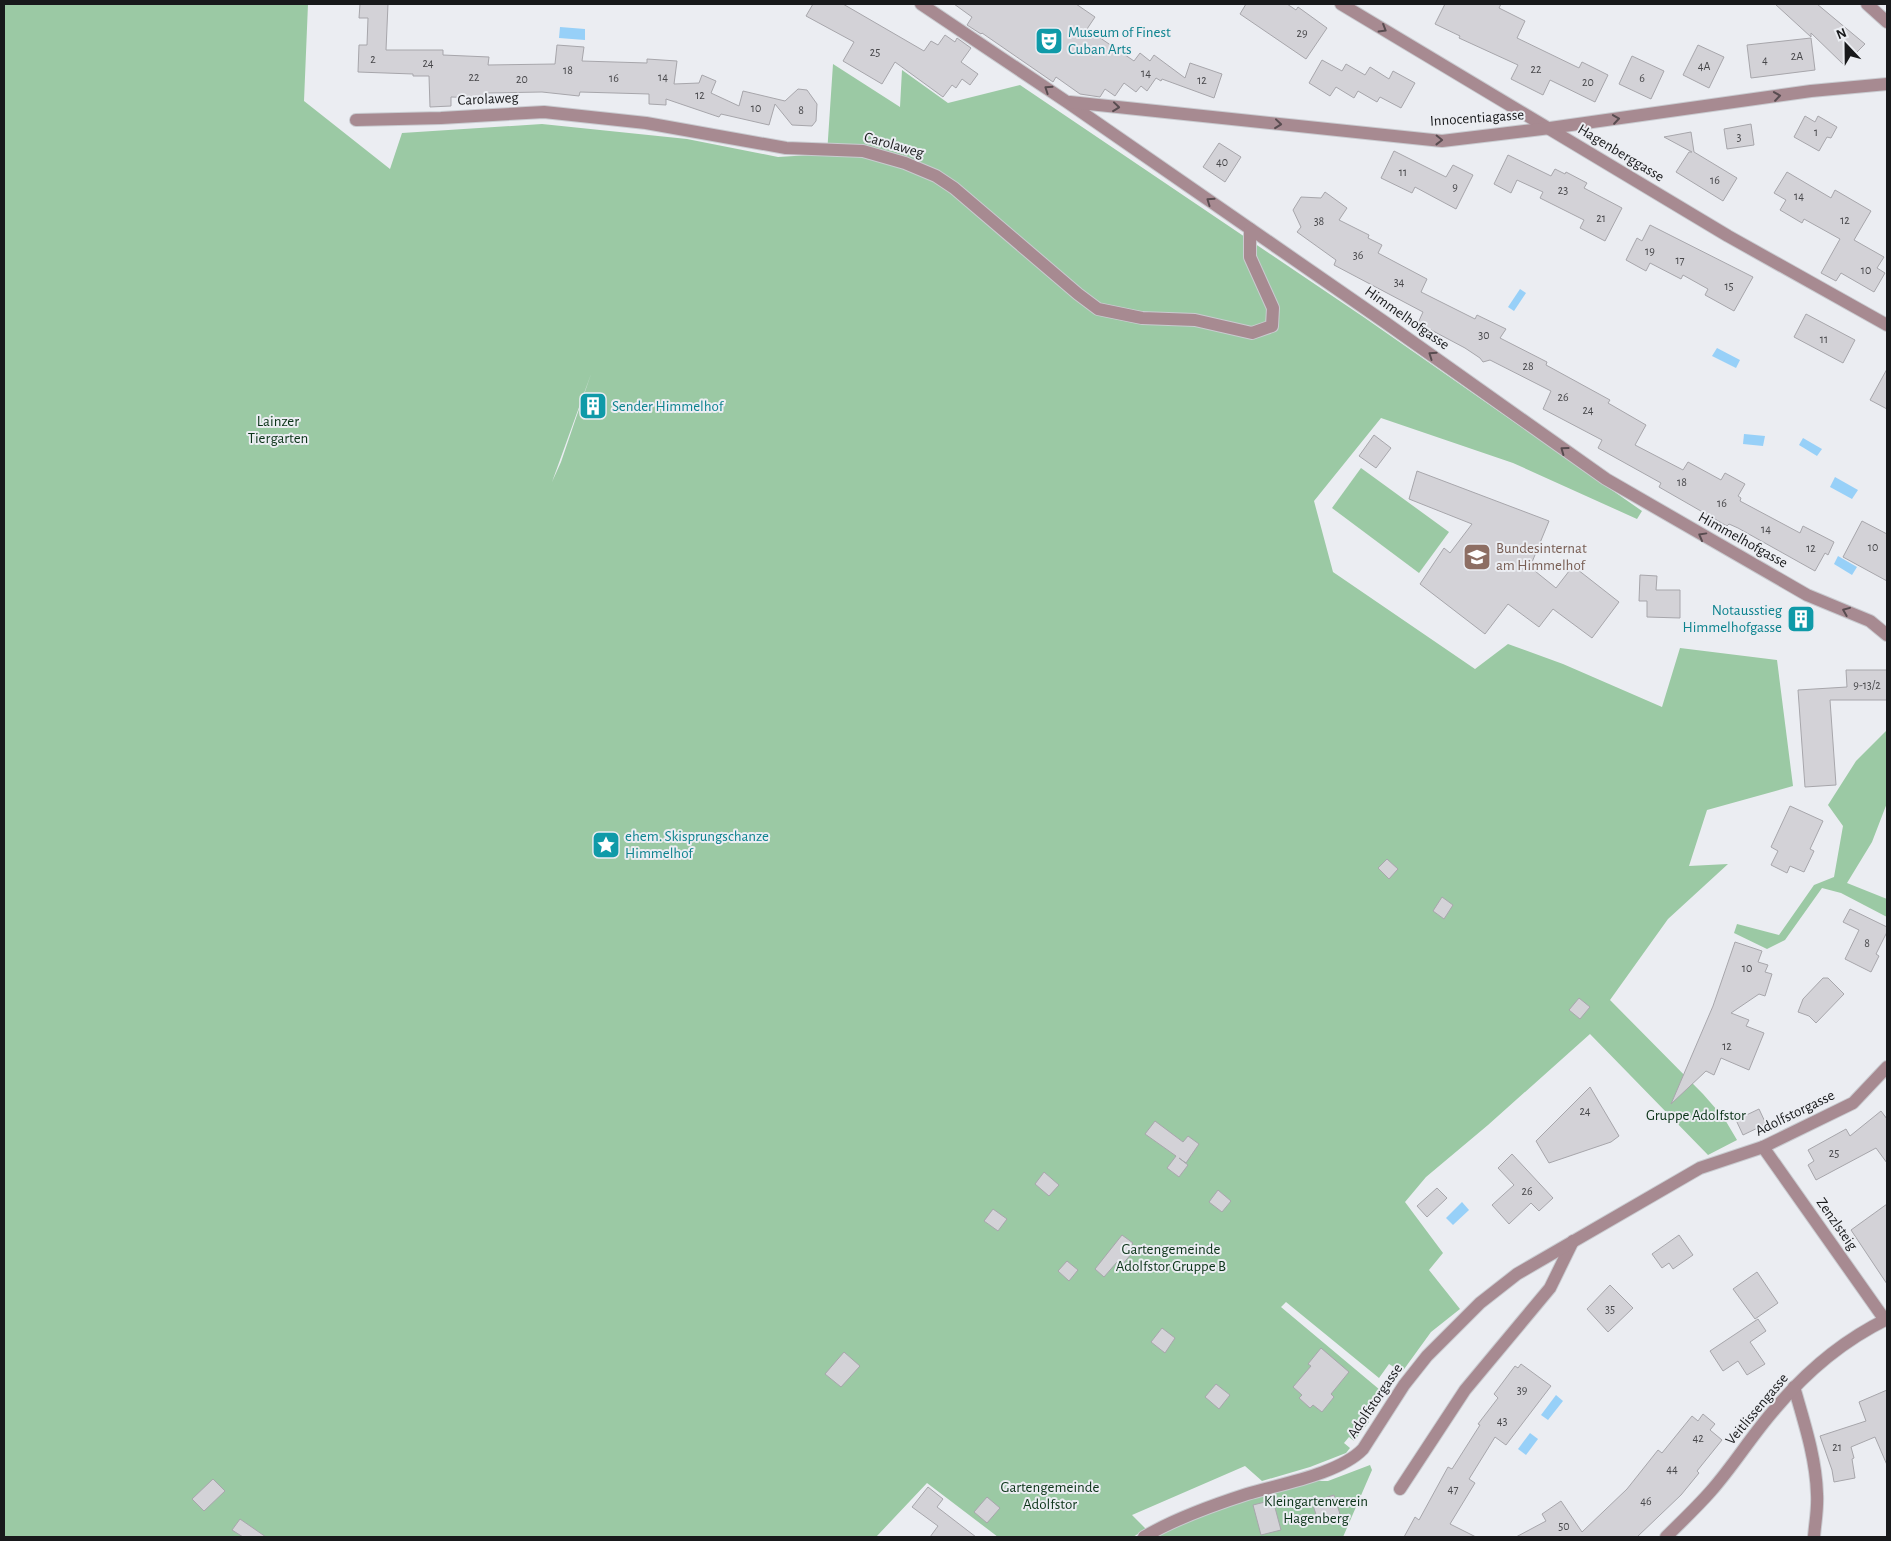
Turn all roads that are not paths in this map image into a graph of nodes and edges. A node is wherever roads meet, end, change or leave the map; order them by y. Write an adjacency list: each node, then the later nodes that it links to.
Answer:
1 (921, 4): 6 (street, Himmelhofgasse, one-way to 1)
2 (1341, 4): 8 (street, Hagenberggasse, one-way to 8)
3 (1867, 4): 4 (street)
4 (1887, 22)
5 (1887, 84): 8 (street, Innocentiagasse, one-way to 5)
6 (1068, 102): 8 (street, Innocentiagasse, one-way to 8); 9 (street, Himmelhofgasse, one-way to 6)
7 (356, 120): 9 (street, Carolaweg)
8 (1550, 128): 10 (street, Hagenberggasse)
9 (1250, 229): 11 (street, Himmelhofgasse, one-way to 9)
10 (1887, 326)
11 (1887, 635)
12 (1887, 1067): 13 (street, Adolfstorgasse)
13 (1763, 1147): 14 (street, Adolfstorgasse); 15 (street, Zenzlsteig)
14 (1574, 1240): 17 (street); 18 (street, Adolfstorgasse)
15 (1886, 1320): 16 (street, Veitlissengasse)
16 (1794, 1387): 19 (street, Veitlissengasse); 20 (street)
17 (1400, 1489)
18 (1144, 1537)
19 (1666, 1537)
20 (1814, 1537)

